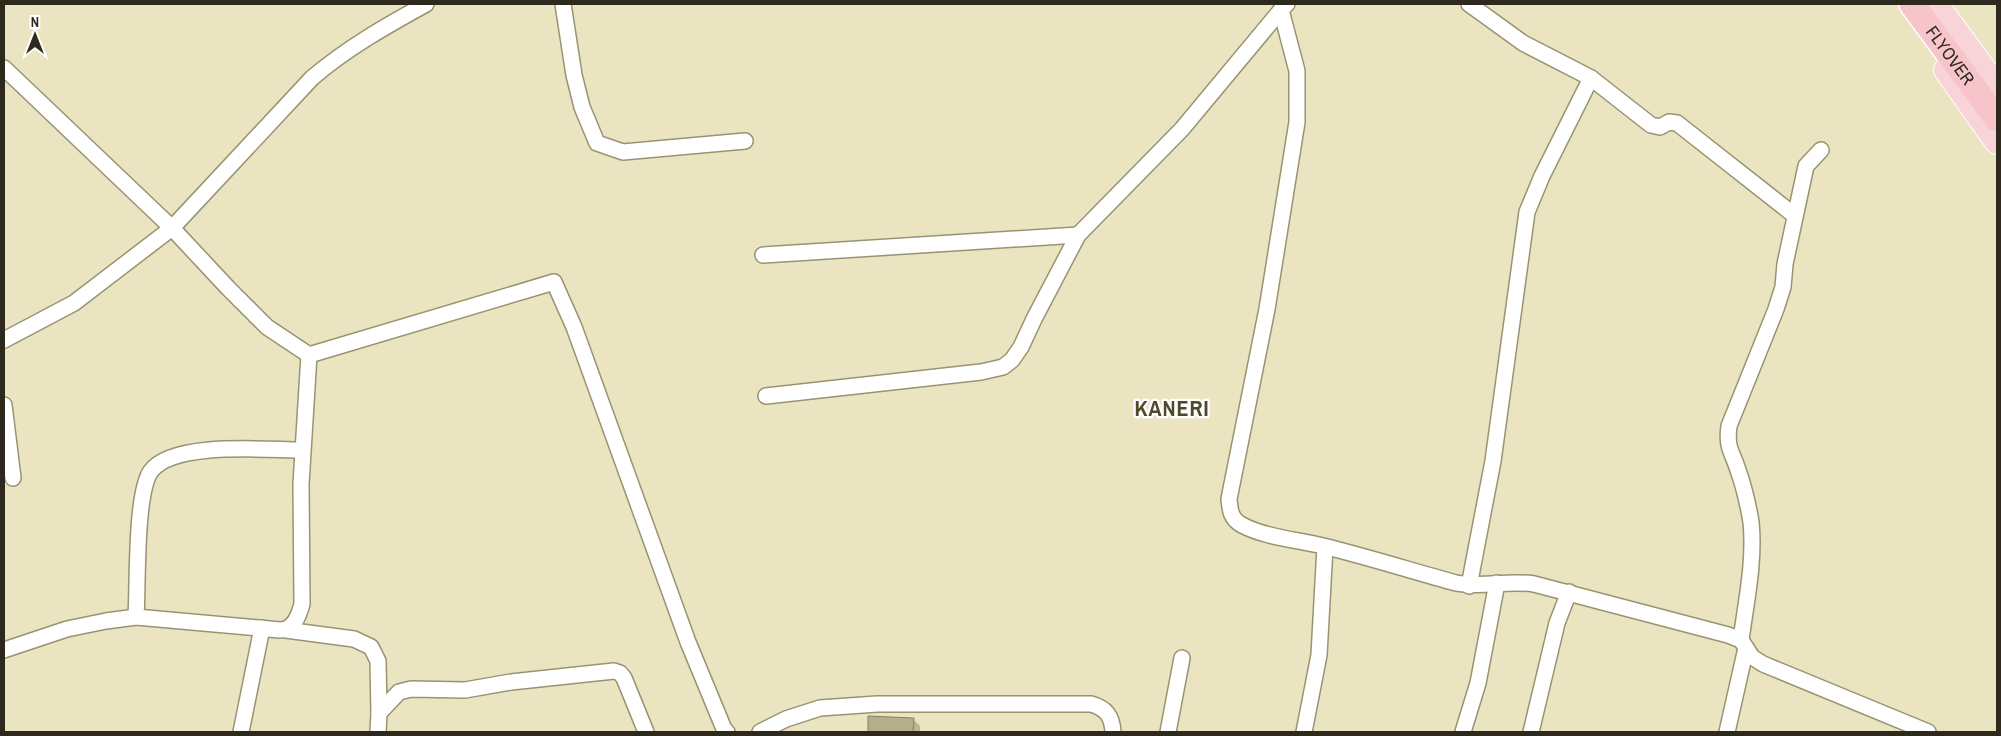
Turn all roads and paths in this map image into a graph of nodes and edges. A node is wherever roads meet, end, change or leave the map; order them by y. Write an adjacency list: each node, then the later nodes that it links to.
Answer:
1 (426, 4): 9 (street)
2 (563, 4): 13 (street)
3 (1468, 4): 11 (street)
4 (1899, 4): 14 (main road)
5 (1912, 4): 12 (highway, FLYOVER)
6 (1926, 4): 12 (highway, FLYOVER)
7 (1936, 4): 12 (main road)
8 (1284, 7): 18 (street); 26 (street)
9 (400, 10): 17 (street)
10 (4, 68): 17 (street)
11 (1591, 78): 16 (street); 28 (street)
12 (1994, 105)
13 (745, 141)
14 (1997, 142)
15 (1821, 150): 16 (street)
16 (1794, 215): 33 (street)
17 (172, 228): 20 (street); 21 (street)
18 (1078, 235): 19 (street); 22 (street)
19 (763, 254)
20 (4, 340)
21 (309, 355): 24 (street); 40 (street)
22 (766, 396)
23 (4, 405): 25 (street)
24 (302, 450): 30 (street); 32 (street)
25 (13, 478)
26 (1325, 547): 28 (street); 44 (street)
27 (1497, 583): 28 (street); 29 (street); 45 (street)
28 (1470, 586)
29 (1569, 592): 33 (street); 46 (street)
30 (136, 617): 31 (street); 34 (street)
31 (262, 628): 32 (street); 37 (street)
32 (286, 630): 36 (street)
33 (1743, 644): 47 (street); 48 (street)
34 (4, 650)
35 (1182, 658): 43 (street)
36 (380, 713): 38 (street); 39 (street)
37 (241, 732)
38 (378, 732)
39 (646, 732)
40 (727, 732)
41 (760, 732): 42 (street)
42 (1113, 732)
43 (1168, 732)
44 (1304, 732)
45 (1463, 732)
46 (1531, 732)
47 (1727, 732)
48 (1928, 732)

